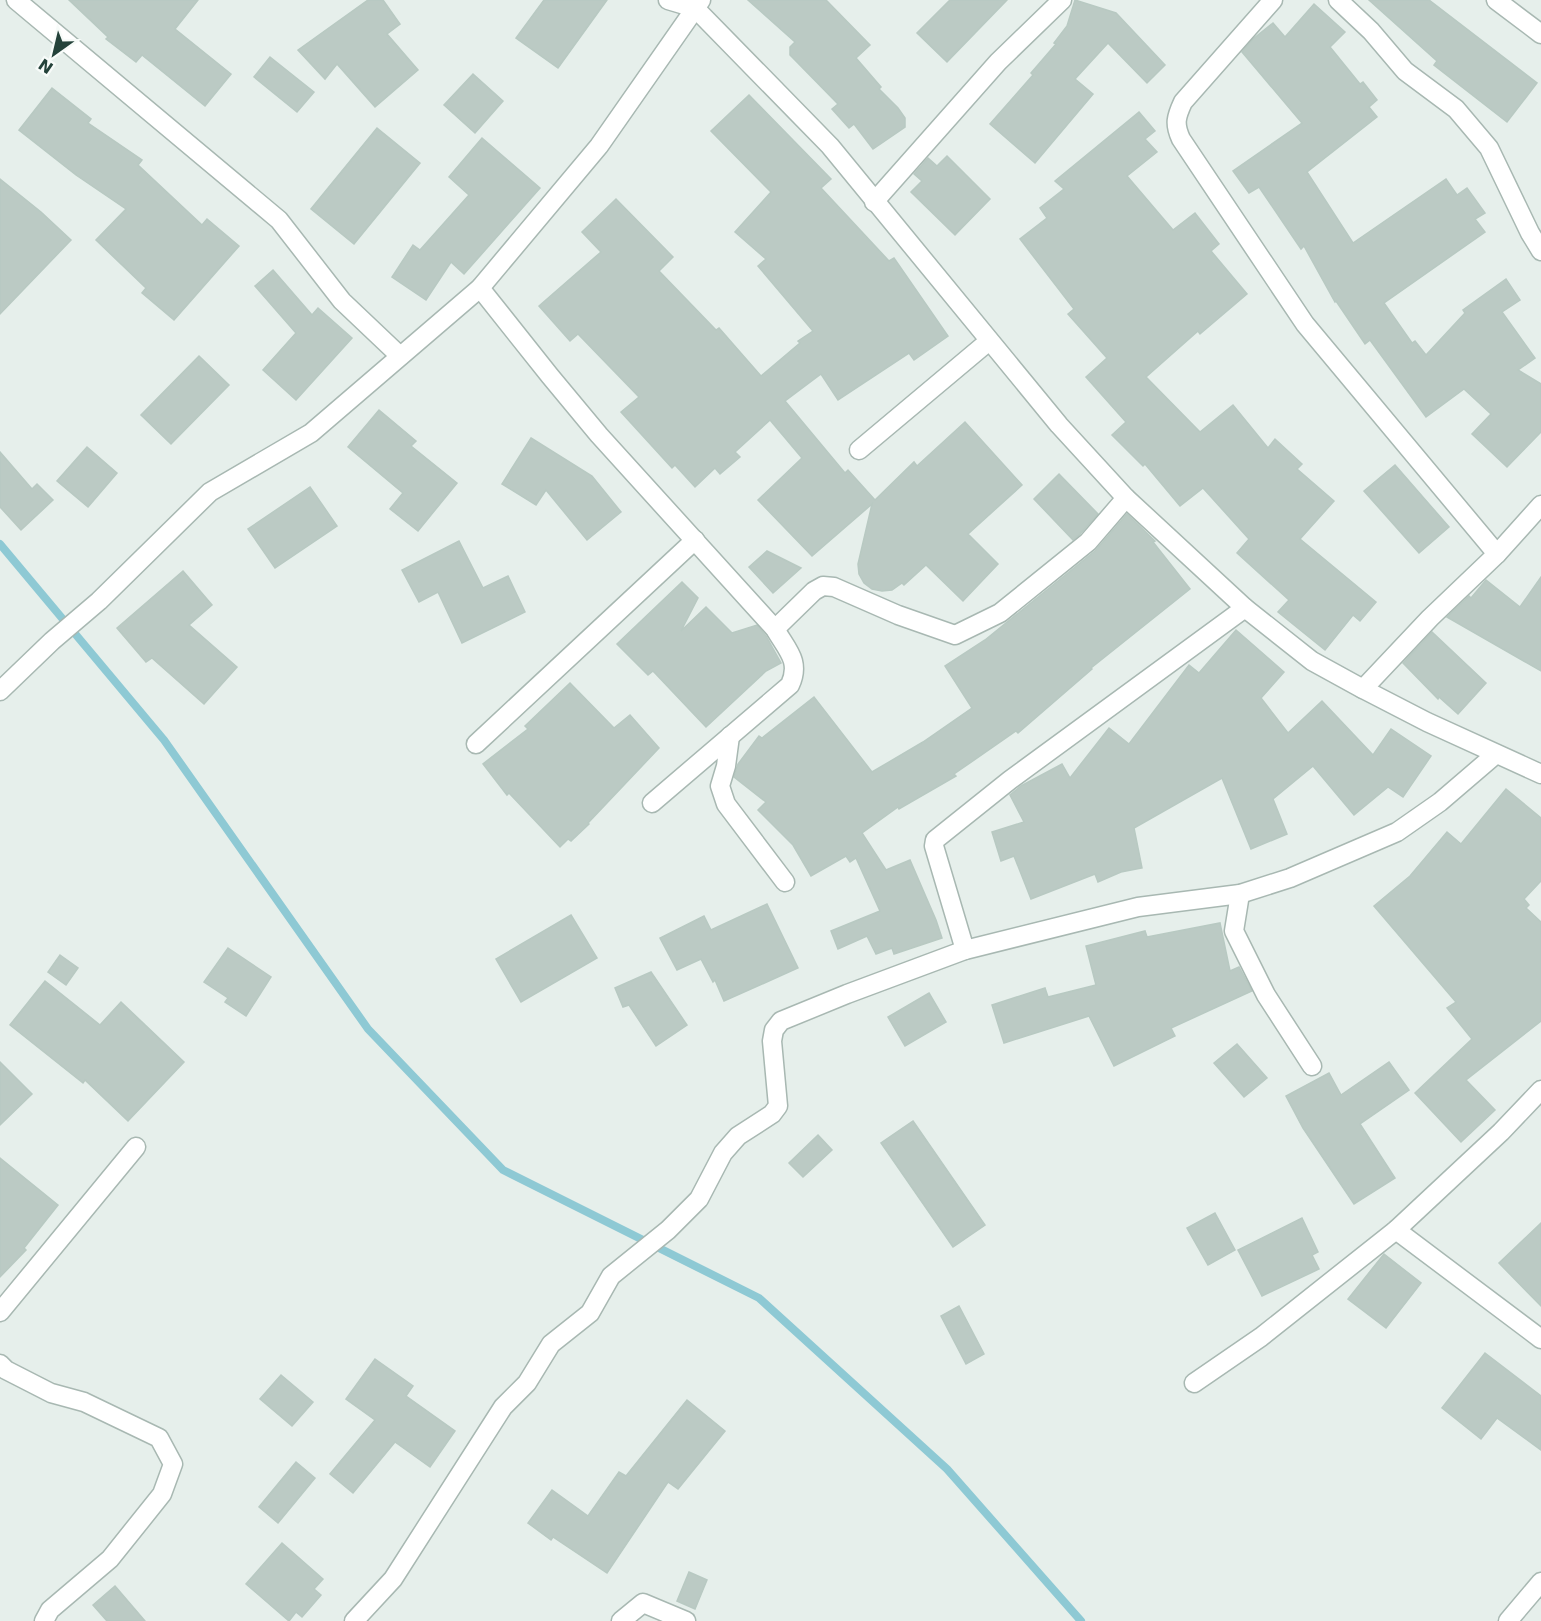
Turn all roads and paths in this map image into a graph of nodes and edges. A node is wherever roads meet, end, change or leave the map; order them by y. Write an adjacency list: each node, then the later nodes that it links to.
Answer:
1 (668, 0): 7 (street)
2 (1062, 0): 9 (street)
3 (1274, 0): 18 (street)
4 (1338, 0): 10 (street)
5 (1496, 0): 8 (street)
6 (26, 3): 13 (street)
7 (698, 4): 9 (street); 11 (street)
8 (1541, 34)
9 (874, 202): 12 (street)
10 (1541, 251)
11 (480, 288): 13 (street); 17 (street)
12 (989, 341): 14 (street); 15 (street)
13 (400, 356): 22 (street)
14 (859, 450)
15 (1126, 498): 19 (street); 20 (street)
16 (1541, 505): 18 (street)
17 (695, 540): 20 (street); 24 (street)
18 (1497, 554): 21 (street)
19 (1245, 608): 21 (street); 30 (street)
20 (775, 629): 23 (street)
21 (1363, 690): 25 (street)
22 (0, 691)
23 (730, 736): 27 (street); 28 (street)
24 (476, 744)
25 (1496, 754): 26 (street); 29 (street)
26 (1541, 774)
27 (652, 803)
28 (784, 882)
29 (1240, 894): 30 (street); 31 (street)
30 (965, 951): 41 (street)
31 (1312, 1066)
32 (1541, 1090): 34 (street)
33 (136, 1147): 35 (street)
34 (1396, 1230): 36 (street); 38 (street)
35 (0, 1312)
36 (1541, 1339)
37 (0, 1365): 40 (street)
38 (1194, 1383)
39 (1541, 1582): 44 (street)
40 (44, 1621)
41 (354, 1621)
42 (621, 1621): 43 (street)
43 (686, 1621)
44 (1508, 1621)

